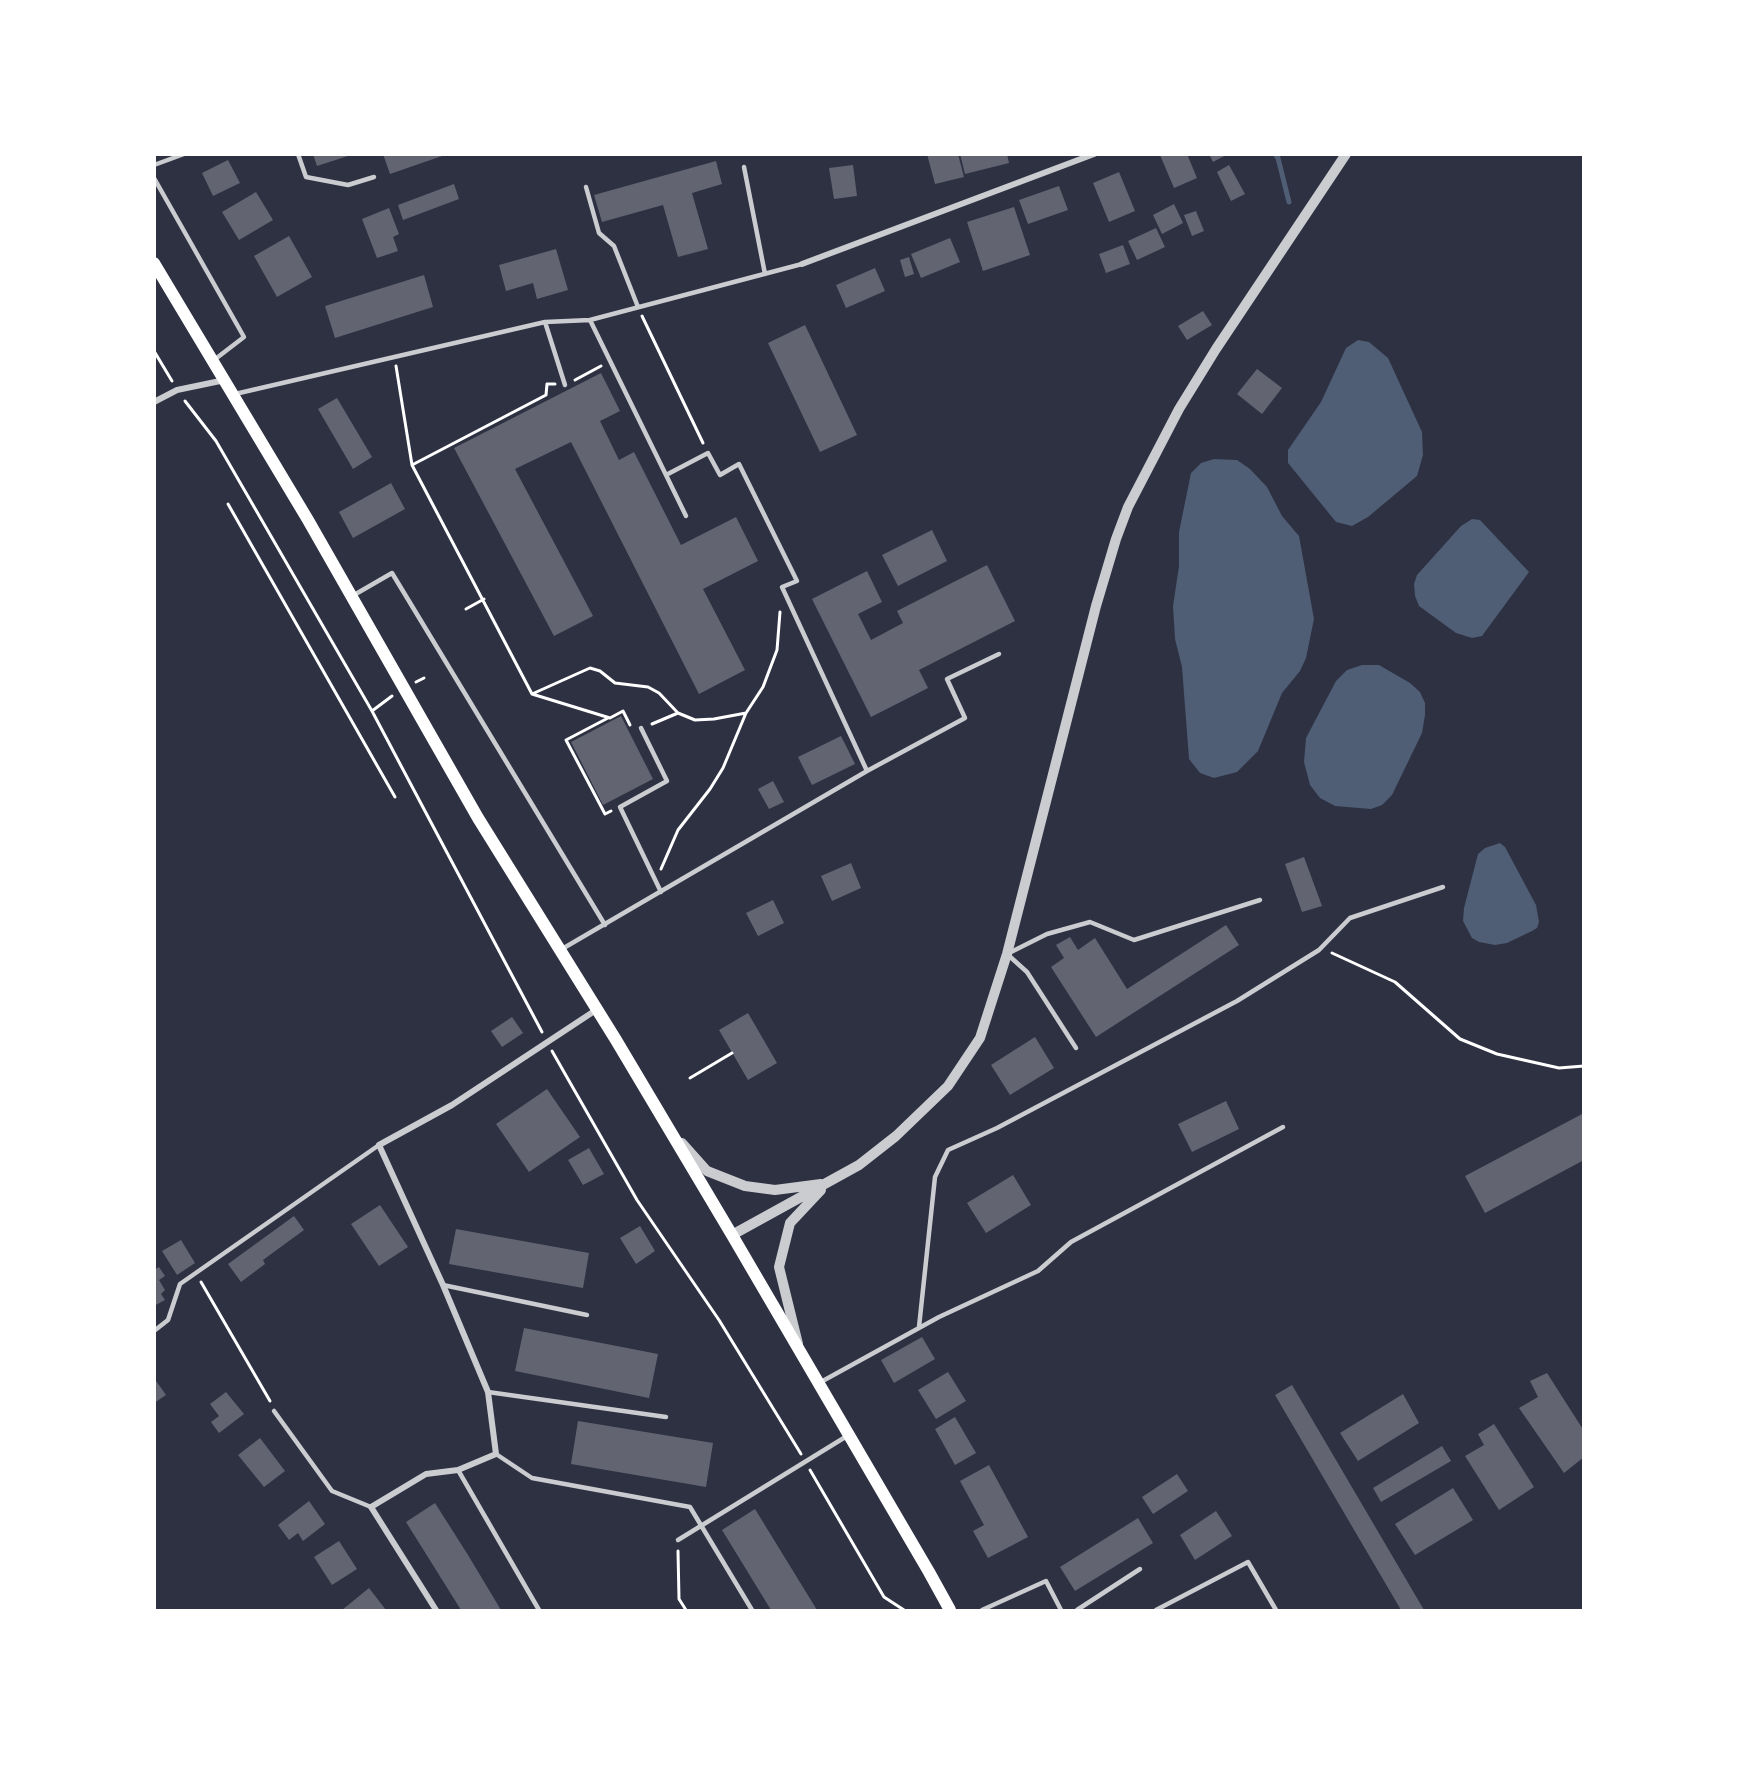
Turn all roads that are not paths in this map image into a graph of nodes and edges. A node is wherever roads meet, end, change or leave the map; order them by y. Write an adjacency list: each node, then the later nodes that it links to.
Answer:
1 (184, 154): 5 (lane)
2 (298, 154): 7 (lane)
3 (1094, 154): 11 (street)
4 (1346, 154): 32 (street)
5 (154, 165)
6 (744, 167): 12 (lane)
7 (374, 177)
8 (154, 178): 16 (lane)
9 (586, 187): 13 (lane)
10 (154, 263): 16 (main road)
11 (802, 264): 12 (lane)
12 (765, 274): 13 (lane)
13 (638, 307): 14 (lane)
14 (590, 320): 15 (lane); 21 (lane)
15 (545, 322): 18 (lane); 19 (lane)
16 (214, 360): 17 (main road)
17 (226, 380): 19 (main road); 20 (street)
18 (565, 385)
19 (235, 395): 23 (main road)
20 (154, 402)
21 (666, 475): 22 (lane); 26 (lane)
22 (686, 516)
23 (352, 596): 30 (lane); 31 (main road)
24 (999, 654): 26 (lane)
25 (642, 728): 28 (lane)
26 (867, 771): 28 (lane)
27 (1443, 887): 42 (lane)
28 (661, 892): 30 (lane)
29 (1260, 900): 32 (lane)
30 (605, 925): 31 (lane)
31 (560, 950): 33 (main road)
32 (1007, 954): 34 (lane); 38 (street)
33 (596, 1010): 35 (main road); 37 (street)
34 (1076, 1048)
35 (665, 1124): 38 (street); 39 (main road)
36 (1283, 1127): 42 (lane)
37 (379, 1145): 40 (street); 43 (lane)
38 (827, 1183): 39 (street); 44 (street)
39 (732, 1236): 44 (main road)
40 (443, 1285): 41 (lane); 46 (street)
41 (587, 1315)
42 (920, 1327): 45 (lane)
43 (154, 1331)
44 (800, 1350): 45 (main road)
45 (818, 1384): 49 (main road)
46 (488, 1392): 48 (lane); 50 (street)
47 (274, 1411): 52 (lane)
48 (666, 1417)
49 (849, 1434): 53 (lane); 59 (main road)
50 (496, 1454): 51 (street); 53 (lane)
51 (458, 1470): 52 (street); 57 (lane)
52 (371, 1507): 56 (street)
53 (701, 1526): 54 (lane); 58 (lane)
54 (678, 1540)
55 (1140, 1569): 62 (lane)
56 (436, 1611)
57 (539, 1611)
58 (752, 1611)
59 (950, 1611)
60 (982, 1611): 61 (lane)
61 (1061, 1611)
62 (1077, 1611)
63 (1156, 1611): 64 (lane)
64 (1276, 1611)

